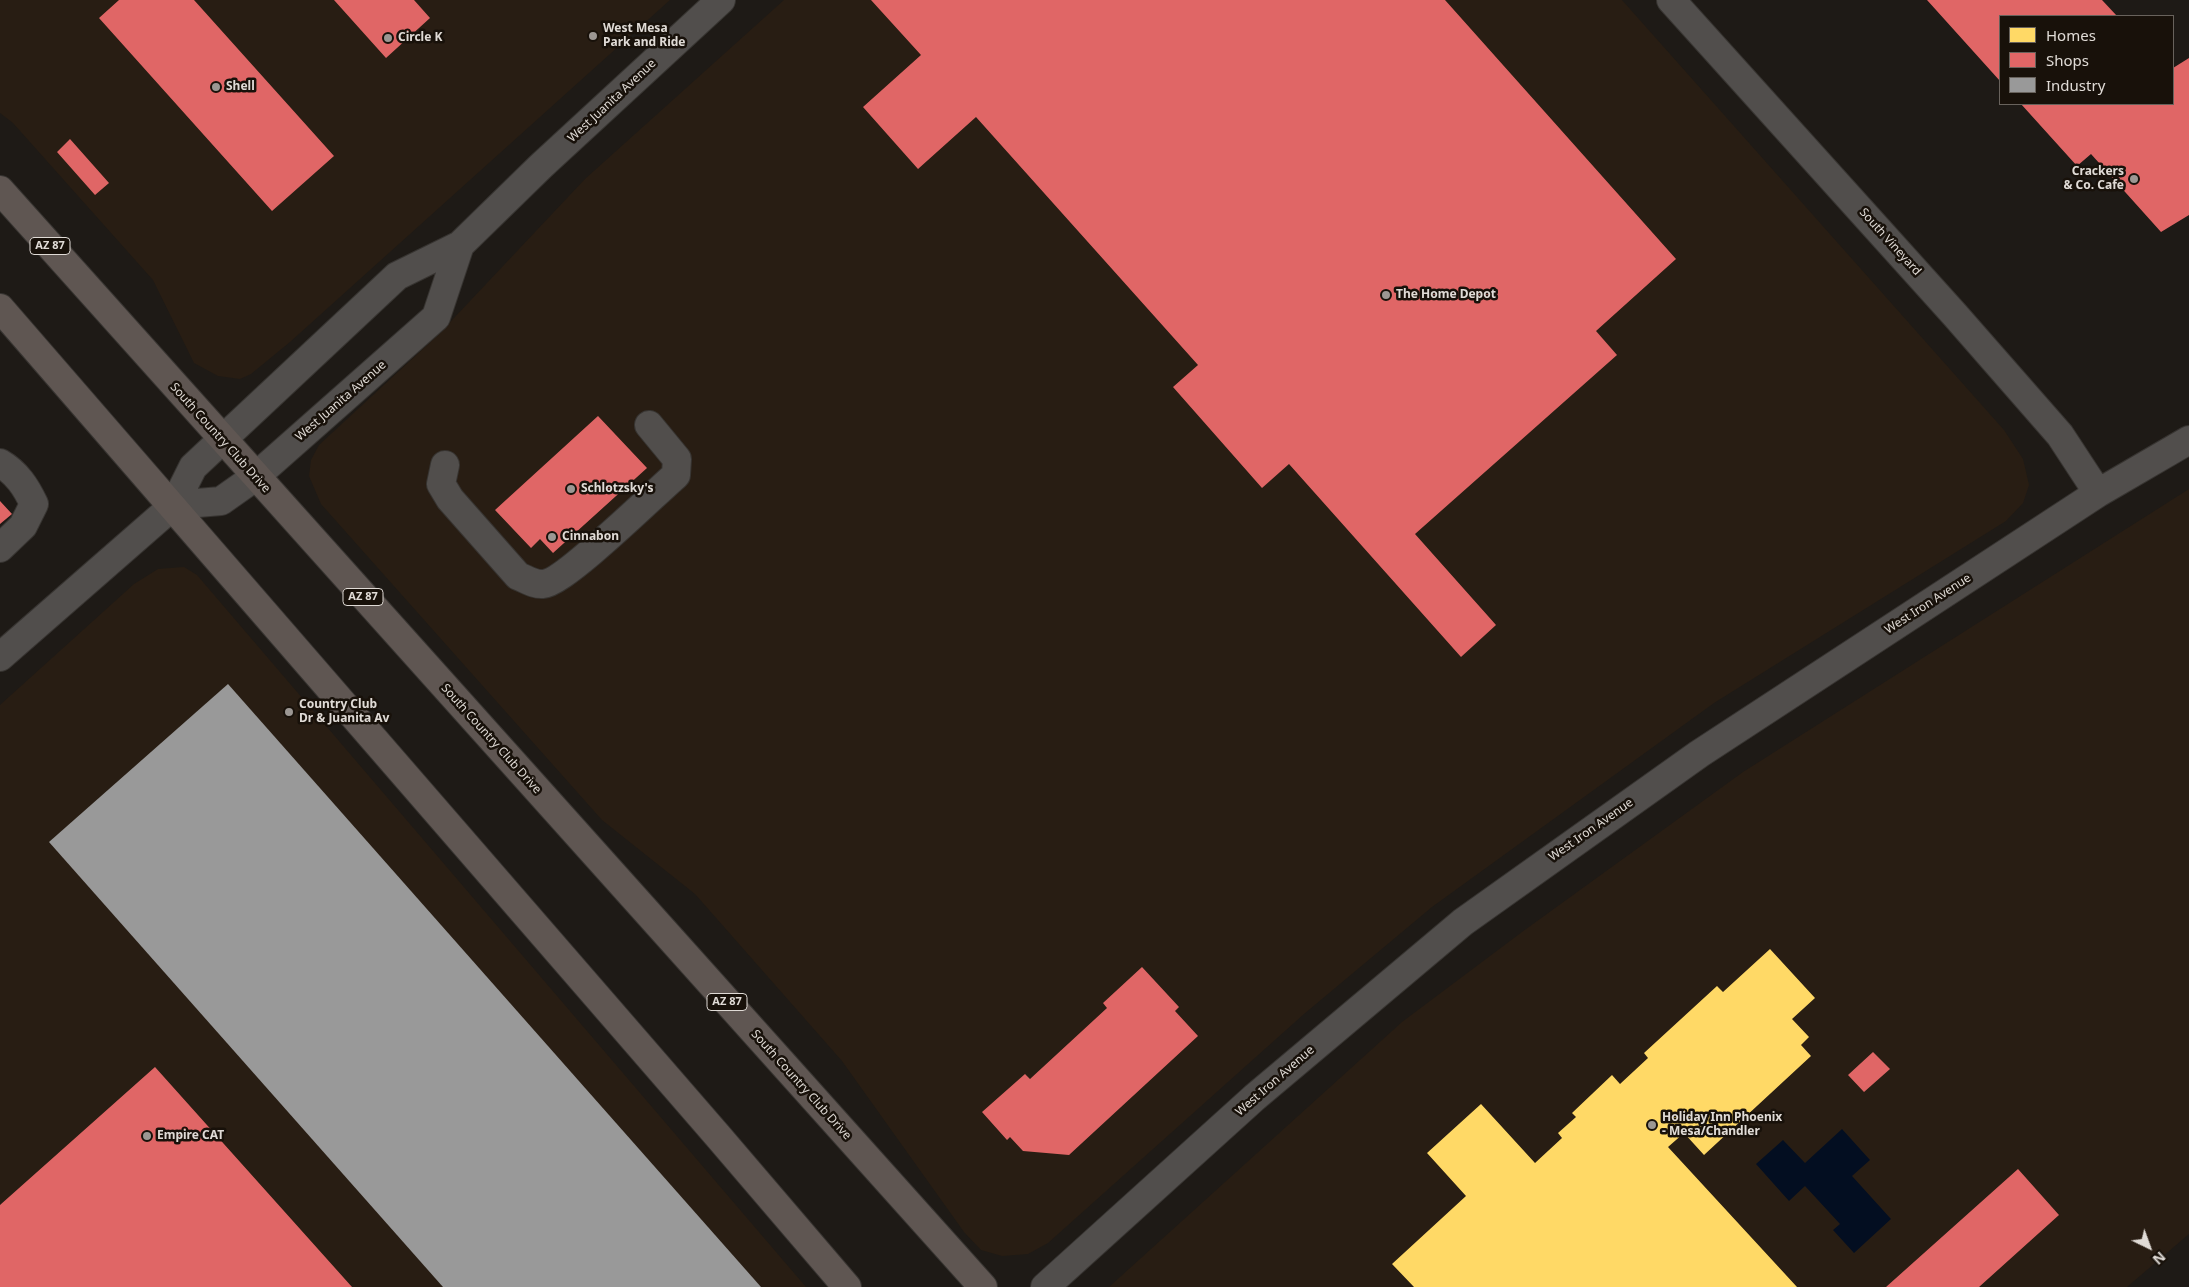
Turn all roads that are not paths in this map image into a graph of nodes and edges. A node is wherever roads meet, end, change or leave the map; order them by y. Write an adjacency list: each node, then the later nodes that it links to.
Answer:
1 (721, 0): 4 (street, West Juanita Avenue)
2 (1671, 0): 12 (street, South Vineyard)
3 (0, 190): 7 (main road, South Country Club Drive / AZ 87)
4 (460, 245): 7 (street, West Juanita Avenue); 11 (street, West Juanita Avenue)
5 (0, 308): 13 (main road)
6 (649, 426): 10 (street)
7 (222, 440): 11 (main road, South Country Club Drive / AZ 87); 13 (street, West Juanita Avenue)
8 (2189, 440): 12 (street, West Iron Avenue)
9 (0, 463): 14 (street)
10 (445, 465)
11 (255, 476): 13 (street, West Juanita Avenue); 17 (main road, South Country Club Drive / AZ 87)
12 (2098, 493): 18 (street, West Iron Avenue)
13 (174, 505): 15 (street, West Juanita Avenue); 16 (main road)
14 (0, 548)
15 (0, 657)
16 (847, 1287)
17 (983, 1287)
18 (1045, 1287)

